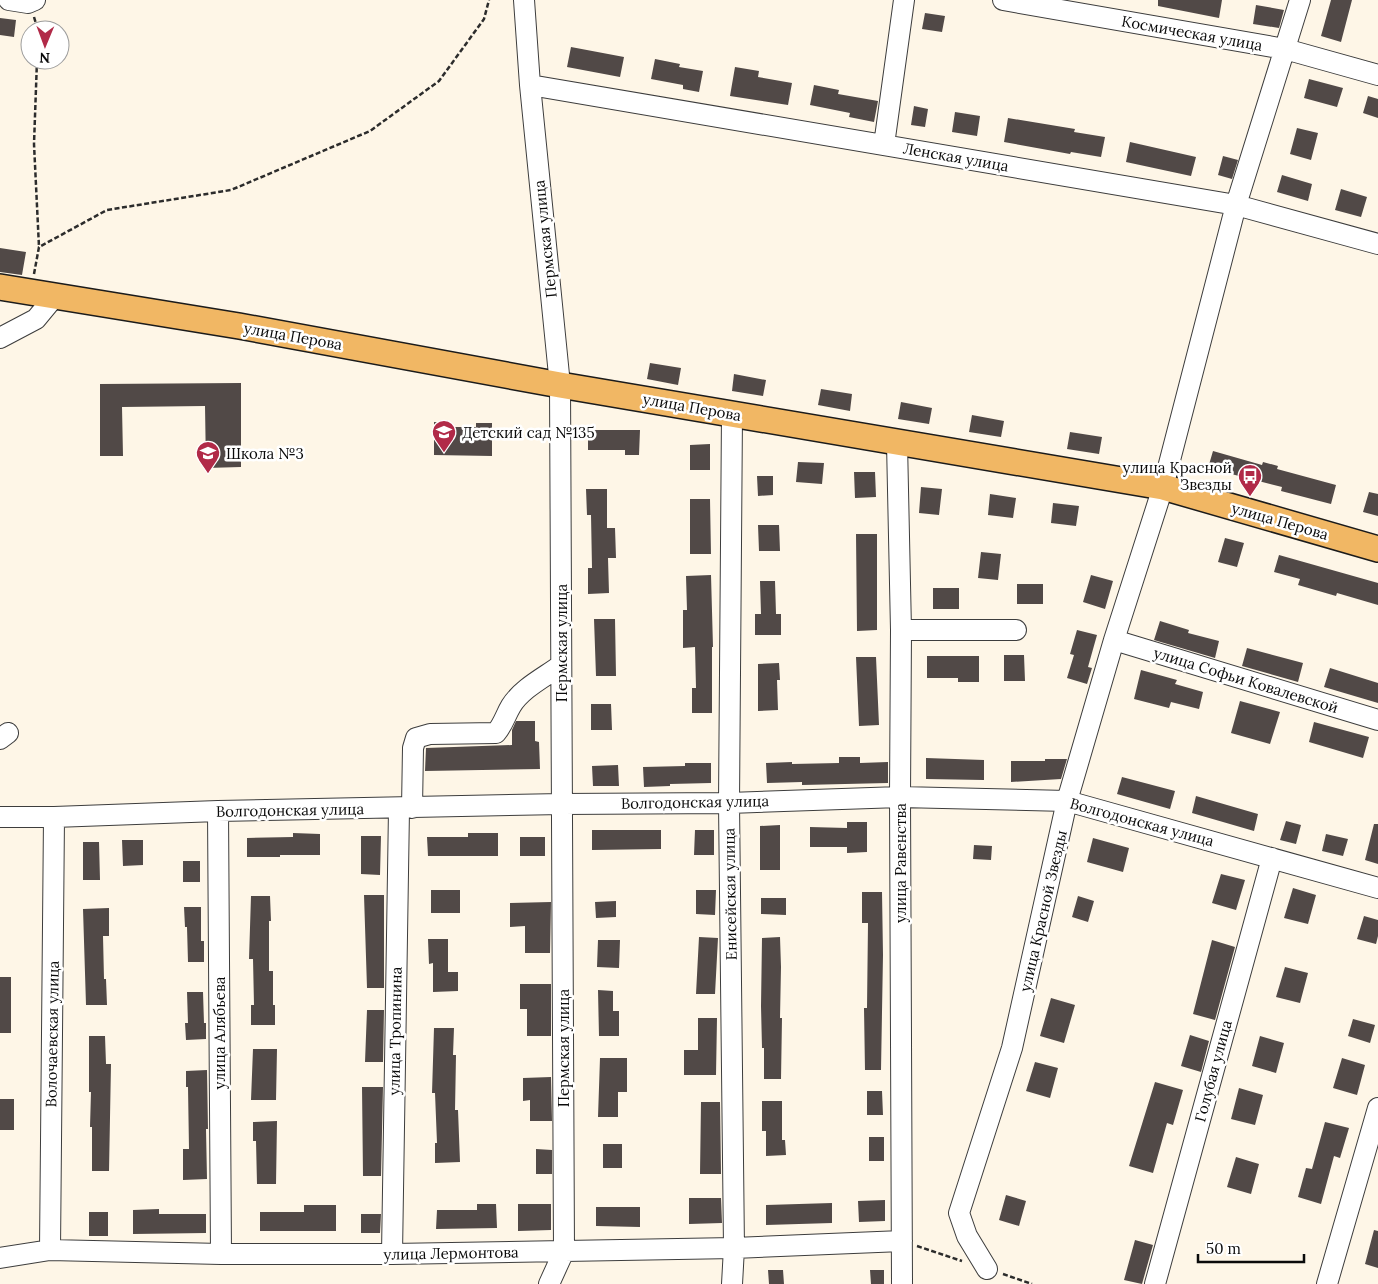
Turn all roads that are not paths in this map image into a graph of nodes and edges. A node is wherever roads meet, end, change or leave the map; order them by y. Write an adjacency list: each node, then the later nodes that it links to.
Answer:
1 (524, 0): 7 (street, Пермская улица)
2 (904, 0): 8 (street)
3 (1003, 0): 5 (street, Космическая улица)
4 (1300, 0): 5 (street, улица Красной Звезды)
5 (1285, 49): 6 (street, Космическая улица); 9 (street, улица Красной Звезды)
6 (1378, 75)
7 (530, 85): 8 (street, Ленская улица); 14 (street, Пермская улица)
8 (884, 145): 9 (street, Ленская улица)
9 (1236, 205): 10 (street, Ленская улица); 17 (street, улица Красной Звезды)
10 (1378, 244)
11 (0, 287): 12 (main road, улица Перова)
12 (55, 296): 13 (street); 14 (main road, улица Перова)
13 (0, 338)
14 (560, 385): 15 (main road, улица Перова); 22 (street, Пермская улица)
15 (732, 414): 16 (main road, улица Перова); 26 (street, Енисейская улица)
16 (897, 443): 17 (main road, улица Перова); 19 (street, улица Равенства)
17 (1163, 488): 18 (main road, улица Перова); 21 (street, улица Красной Звезды)
18 (1378, 549)
19 (901, 630): 20 (street); 24 (street, улица Равенства)
20 (1016, 630)
21 (1114, 640): 23 (street, улица Софьи Ковалевской); 25 (street, улица Красной Звезды)
22 (561, 665): 27 (street, Пермская улица); 28 (street, улица Тропинина)
23 (1378, 720)
24 (900, 797): 25 (street, Волгодонская улица); 26 (street, Волгодонская улица); 35 (street, улица Равенства)
25 (1067, 800): 32 (street, Волгодонская улица); 42 (street, улица Красной Звезды)
26 (729, 803): 27 (street, Волгодонская улица); 36 (street, Енисейская улица)
27 (562, 804): 28 (street, Волгодонская улица); 38 (street, Пермская улица)
28 (406, 808): 29 (street, Волгодонская улица); 40 (street, улица Тропинина)
29 (218, 811): 31 (street, Волгодонская улица); 39 (street, улица Алябьева)
30 (0, 817): 31 (street, Волгодонская улица)
31 (54, 818): 37 (street, Волочаевская улица)
32 (1272, 858): 33 (street, Волгодонская улица); 46 (street, Голубая улица)
33 (1378, 888)
34 (1378, 1108): 47 (street)
35 (902, 1241): 36 (street, улица Лермонтова); 45 (street, улица Равенства)
36 (734, 1248): 38 (street, улица Лермонтова); 44 (street, Енисейская улица)
37 (50, 1250): 39 (street, улица Лермонтова); 41 (street, улица Лермонтова)
38 (564, 1251): 40 (street, улица Лермонтова); 43 (street, Пермская улица)
39 (221, 1254): 40 (street, улица Лермонтова)
40 (392, 1254)
41 (0, 1258)
42 (987, 1269)
43 (549, 1284)
44 (732, 1284)
45 (902, 1284)
46 (1155, 1284)
47 (1327, 1284)

